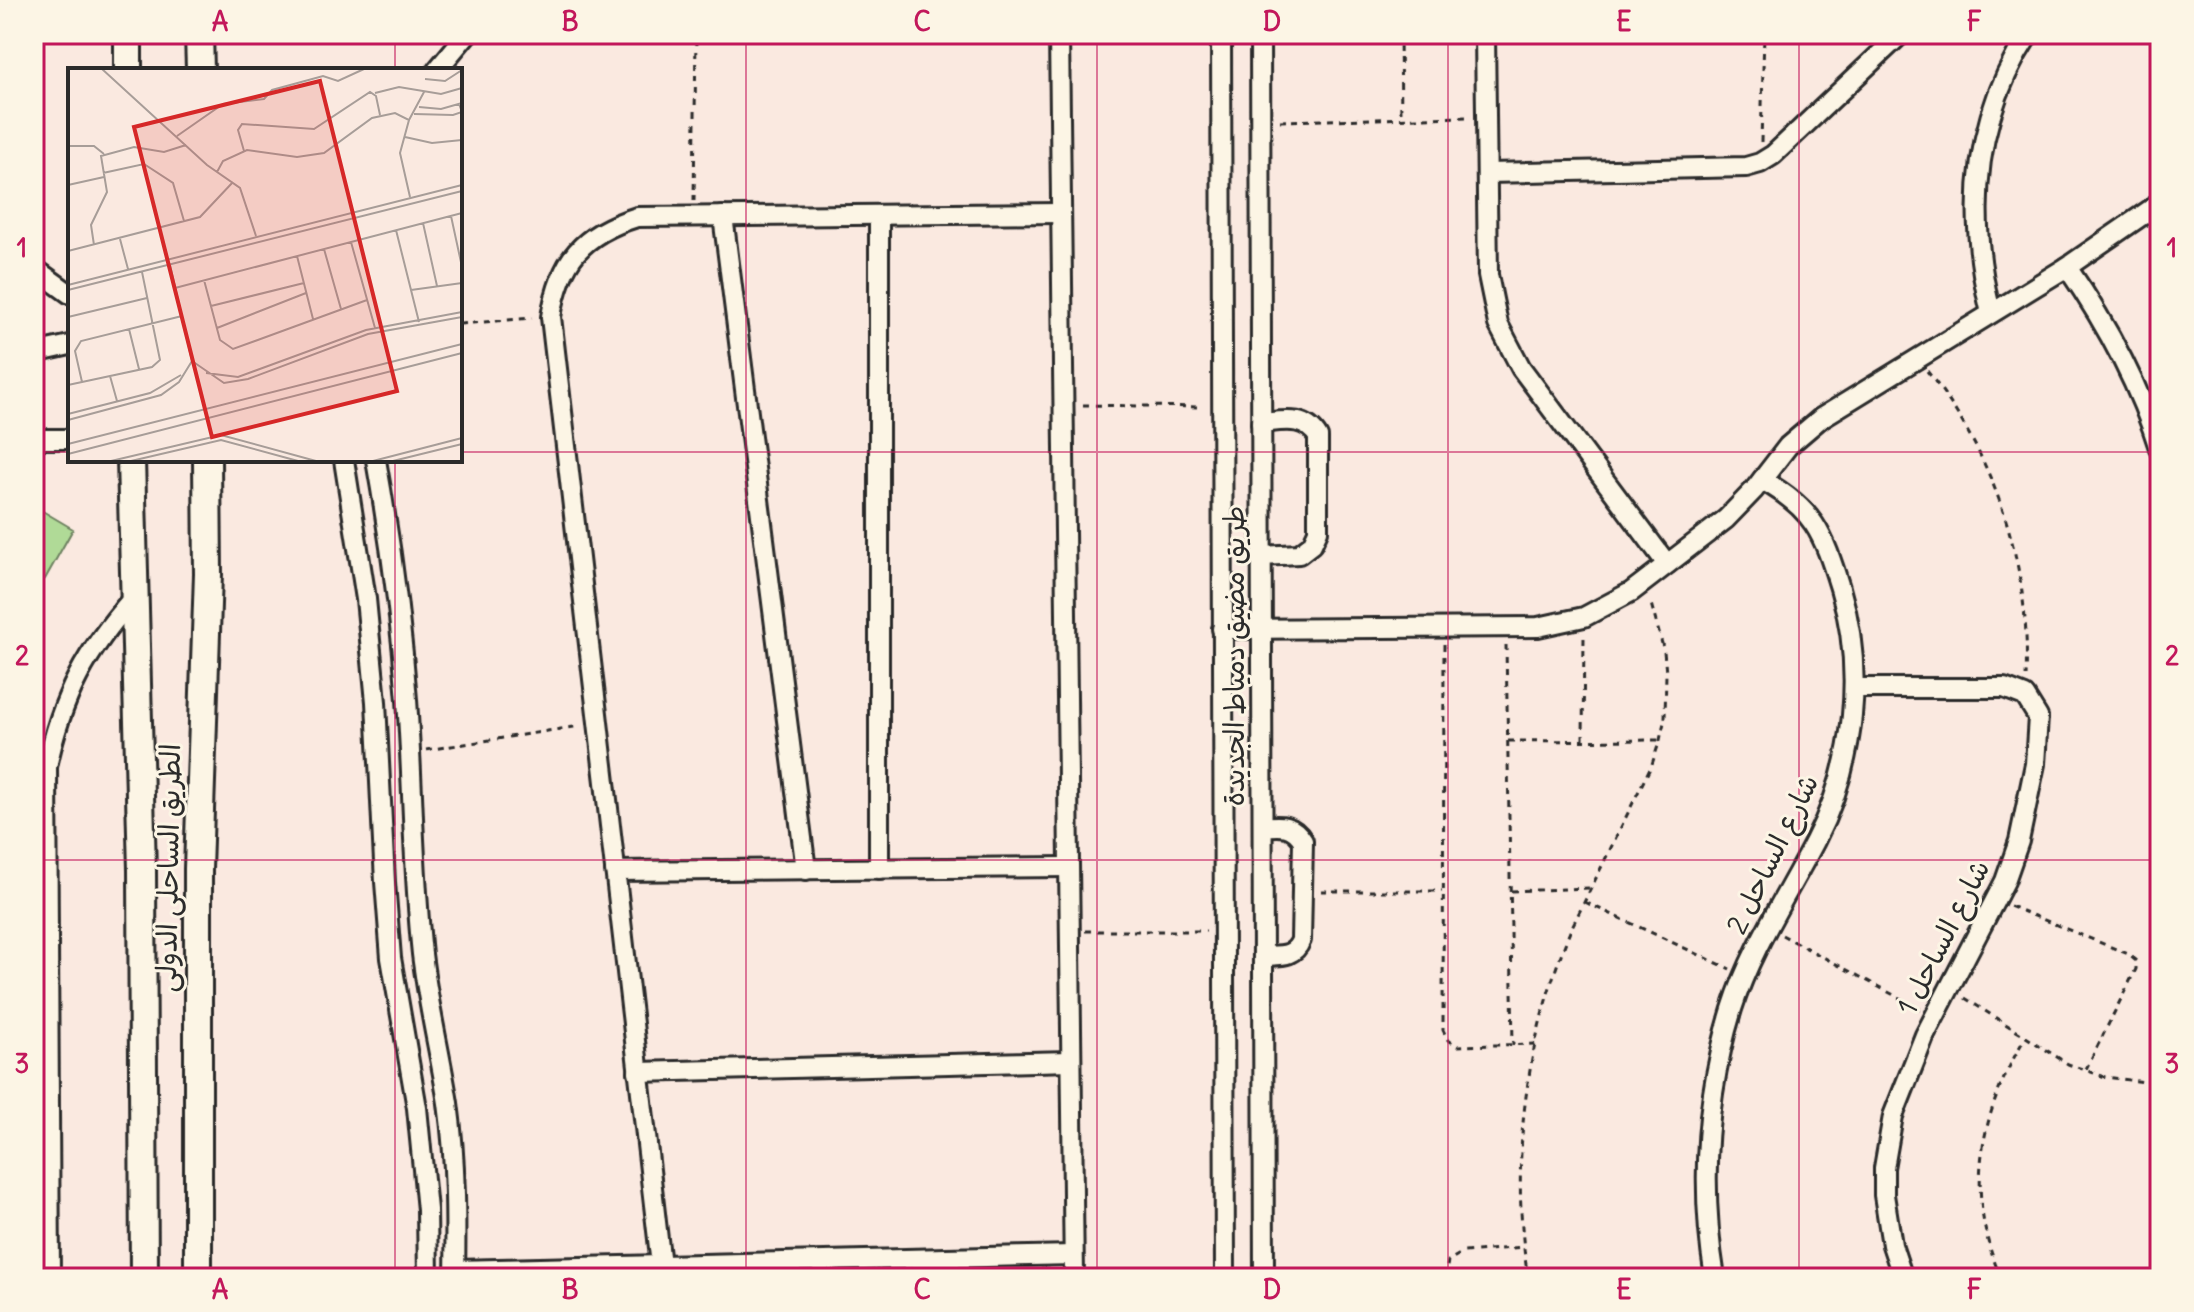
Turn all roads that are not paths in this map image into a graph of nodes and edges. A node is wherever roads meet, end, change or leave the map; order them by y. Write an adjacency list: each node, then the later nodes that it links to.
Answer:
1 (128, 34): 10 (highway)
2 (199, 34): 11 (highway)
3 (467, 34): 12 (street)
4 (1059, 34): 15 (street)
5 (1221, 34): 37 (street, طريق مضيق دمياط الجديدة)
6 (1260, 34): 25 (street, طريق مضيق دمياط الجديدة)
7 (1485, 34): 13 (street)
8 (1901, 34): 13 (street)
9 (2029, 34): 21 (street)
10 (128, 68)
11 (200, 68)
12 (439, 68)
13 (1487, 173): 35 (street)
14 (2160, 203): 18 (street)
15 (1061, 213): 16 (street); 42 (street)
16 (879, 215): 17 (street); 43 (street)
17 (723, 216): 44 (street); 45 (street)
18 (2067, 267): 21 (street); 28 (street)
19 (34, 268): 20 (street)
20 (68, 293)
21 (1991, 313): 33 (street)
22 (68, 345): 23 (street)
23 (34, 353): 24 (street)
24 (34, 370)
25 (1261, 423): 34 (street, طريق مضيق دمياط الجديدة); 34 (street)
26 (34, 439): 27 (street)
27 (68, 439)
28 (2160, 451)
29 (131, 462): 36 (highway, الطريق الساحلى الدولى)
30 (207, 462): 54 (highway, الطريق الساحلى الدولى)
31 (344, 462): 55 (street)
32 (376, 462): 51 (street)
33 (1762, 480): 35 (street); 39 (street, شارع الساحل 2)
34 (1262, 556): 38 (street, طريق مضيق دمياط الجديدة)
35 (1667, 564): 38 (street)
36 (134, 597): 40 (street); 53 (highway, الطريق الساحلى الدولى)
37 (1222, 629): 38 (street); 57 (street, طريق مضيق دمياط الجديدة)
38 (1262, 629): 41 (street, طريق مضيق دمياط الجديدة)
39 (1854, 688): 59 (street, شارع الساحل 2); 60 (street, شارع الساحل 1)
40 (41, 761): 52 (street)
41 (1263, 827): 46 (street, طريق مضيق دمياط الجديدة); 46 (street)
42 (1069, 867): 43 (street); 47 (street)
43 (879, 869): 44 (street)
44 (806, 870): 45 (street)
45 (615, 871): 48 (street)
46 (1263, 956): 58 (street, طريق مضيق دمياط الجديدة)
47 (1071, 1061): 48 (street); 49 (street)
48 (638, 1072): 50 (street)
49 (1073, 1255): 50 (street); 56 (street)
50 (661, 1265): 51 (street)
51 (456, 1274)
52 (50, 1278)
53 (144, 1278)
54 (198, 1278)
55 (428, 1278)
56 (1074, 1278)
57 (1225, 1278)
58 (1264, 1278)
59 (1715, 1278)
60 (1903, 1278)

